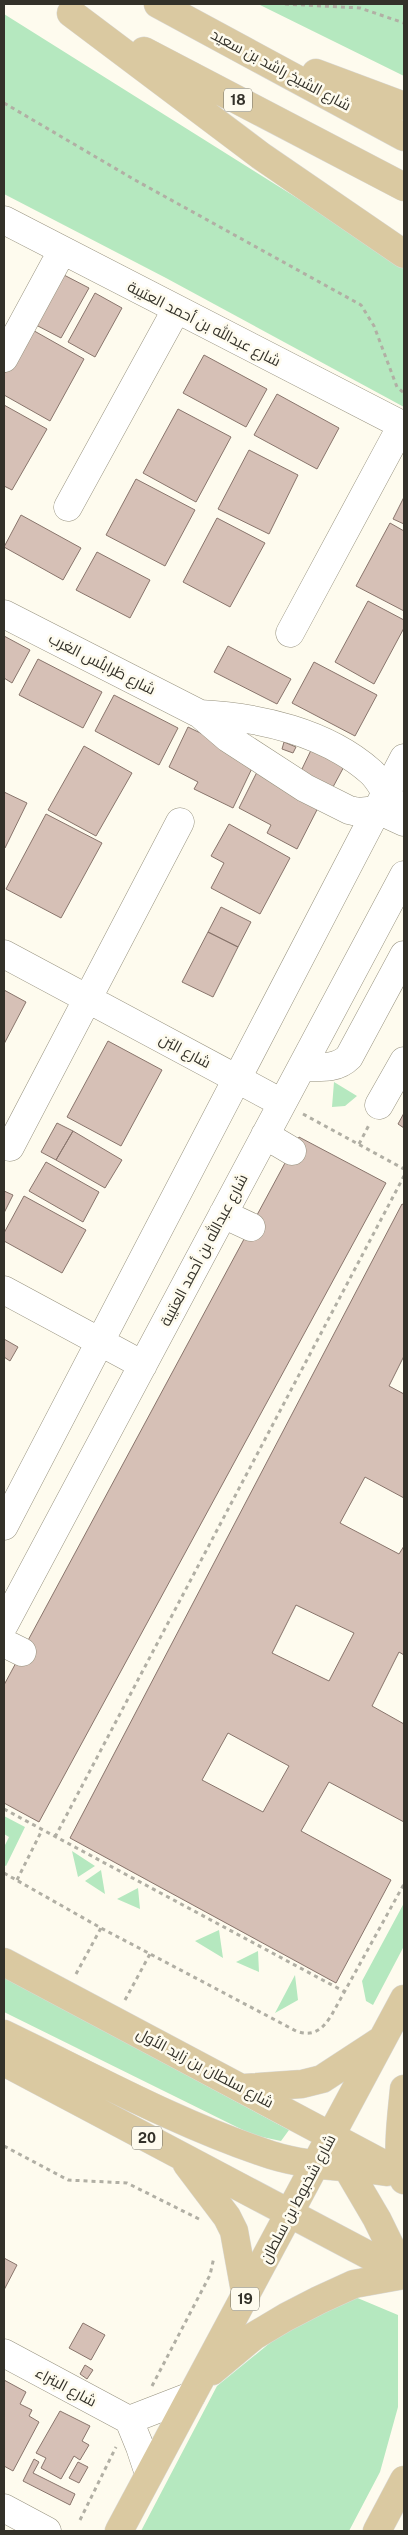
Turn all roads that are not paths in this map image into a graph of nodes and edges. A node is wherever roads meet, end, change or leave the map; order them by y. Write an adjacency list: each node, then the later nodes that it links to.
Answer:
1 (158, 4): 3 (main road, شارع الشيخ راشد بن سعيد)
2 (62, 8): 6 (main road, 18); 9 (main road)
3 (218, 36): 4 (main road); 5 (main road, شارع الشيخ راشد بن سعيد)
4 (404, 106)
5 (404, 137)
6 (404, 187)
7 (4, 220): 8 (street, شارع عبدالله بن أحمد العتيبة)
8 (62, 252): 10 (street, شارع عبدالله بن أحمد العتيبة); 11 (street)
9 (404, 254)
10 (176, 310): 12 (street, شارع عبدالله بن أحمد العتيبة); 13 (street)
11 (4, 358)
12 (403, 425): 15 (street)
13 (68, 507)
14 (4, 614): 16 (street, شارع طَرابلُس الغرب)
15 (290, 633)
16 (200, 714): 18 (street, شارع طَرابلُس الغرب); 18 (street, شارع طَرابلُس الغرب)
17 (404, 758): 18 (street)
18 (389, 804): 20 (street, شارع طَرابلُس الغرب); 27 (street)
19 (180, 822): 24 (street)
20 (404, 822)
21 (404, 875): 26 (street, شارع عبدالله بن أحمد العتيبة)
22 (4, 954): 24 (street, شارع البُن)
23 (404, 955): 26 (street)
24 (87, 999): 27 (street, شارع البُن); 31 (street)
25 (404, 1061): 29 (street)
26 (302, 1067): 28 (street, شارع عبدالله بن أحمد العتيبة)
27 (236, 1079): 28 (street, شارع البُن); 36 (street)
28 (282, 1103): 30 (street, شارع عبدالله بن أحمد العتيبة)
29 (379, 1105)
30 (266, 1135): 32 (street); 33 (street, شارع عبدالله بن أحمد العتيبة)
31 (10, 1147)
32 (292, 1151)
33 (223, 1214): 34 (street); 37 (street, شارع عبدالله بن أحمد العتيبة)
34 (250, 1227)
35 (4, 1290): 36 (street)
36 (99, 1341): 37 (street); 38 (street)
37 (142, 1365): 39 (street, شارع عبدالله بن أحمد العتيبة)
38 (4, 1526)
39 (8, 1631)
40 (4, 1962): 45 (main road, شارع سلطان بن زايد الأول)
41 (404, 1999): 43 (main road, شارع شخبوط بن سلطان / 19)
42 (4, 2034): 49 (main road)
43 (383, 2038): 45 (main road); 47 (main road, شارع شخبوط بن سلطان / 19)
44 (4, 2062): 48 (main road, 20)
45 (244, 2088): 47 (main road, شارع سلطان بن زايد الأول)
46 (404, 2089): 51 (main road)
47 (331, 2136): 49 (main road, شارع شخبوط بن سلطان / 19); 50 (main road); 51 (main road, شارع سلطان بن زايد الأول)
48 (182, 2157): 52 (main road, 20); 54 (main road)
49 (316, 2165): 50 (main road); 52 (main road, شارع شخبوط بن سلطان / 19)
50 (345, 2168): 51 (main road); 53 (main road)
51 (403, 2176)
52 (290, 2214): 53 (main road, 20); 54 (main road, شارع شخبوط بن سلطان / 19)
53 (404, 2274): 56 (main road)
54 (246, 2298): 56 (main road, شارع شخبوط بن سلطان / 19)
55 (4, 2353): 57 (street, شارع البتراء)
56 (194, 2390): 57 (street); 59 (main road, شارع شخبوط بن سلطان / 19)
57 (124, 2431): 59 (street)
58 (404, 2462): 60 (main road)
59 (148, 2474): 63 (main road, شارع شخبوط بن سلطان / 19)
60 (401, 2491): 64 (main road)
61 (4, 2508): 62 (street)
62 (47, 2531)
63 (119, 2531)
64 (377, 2531)

